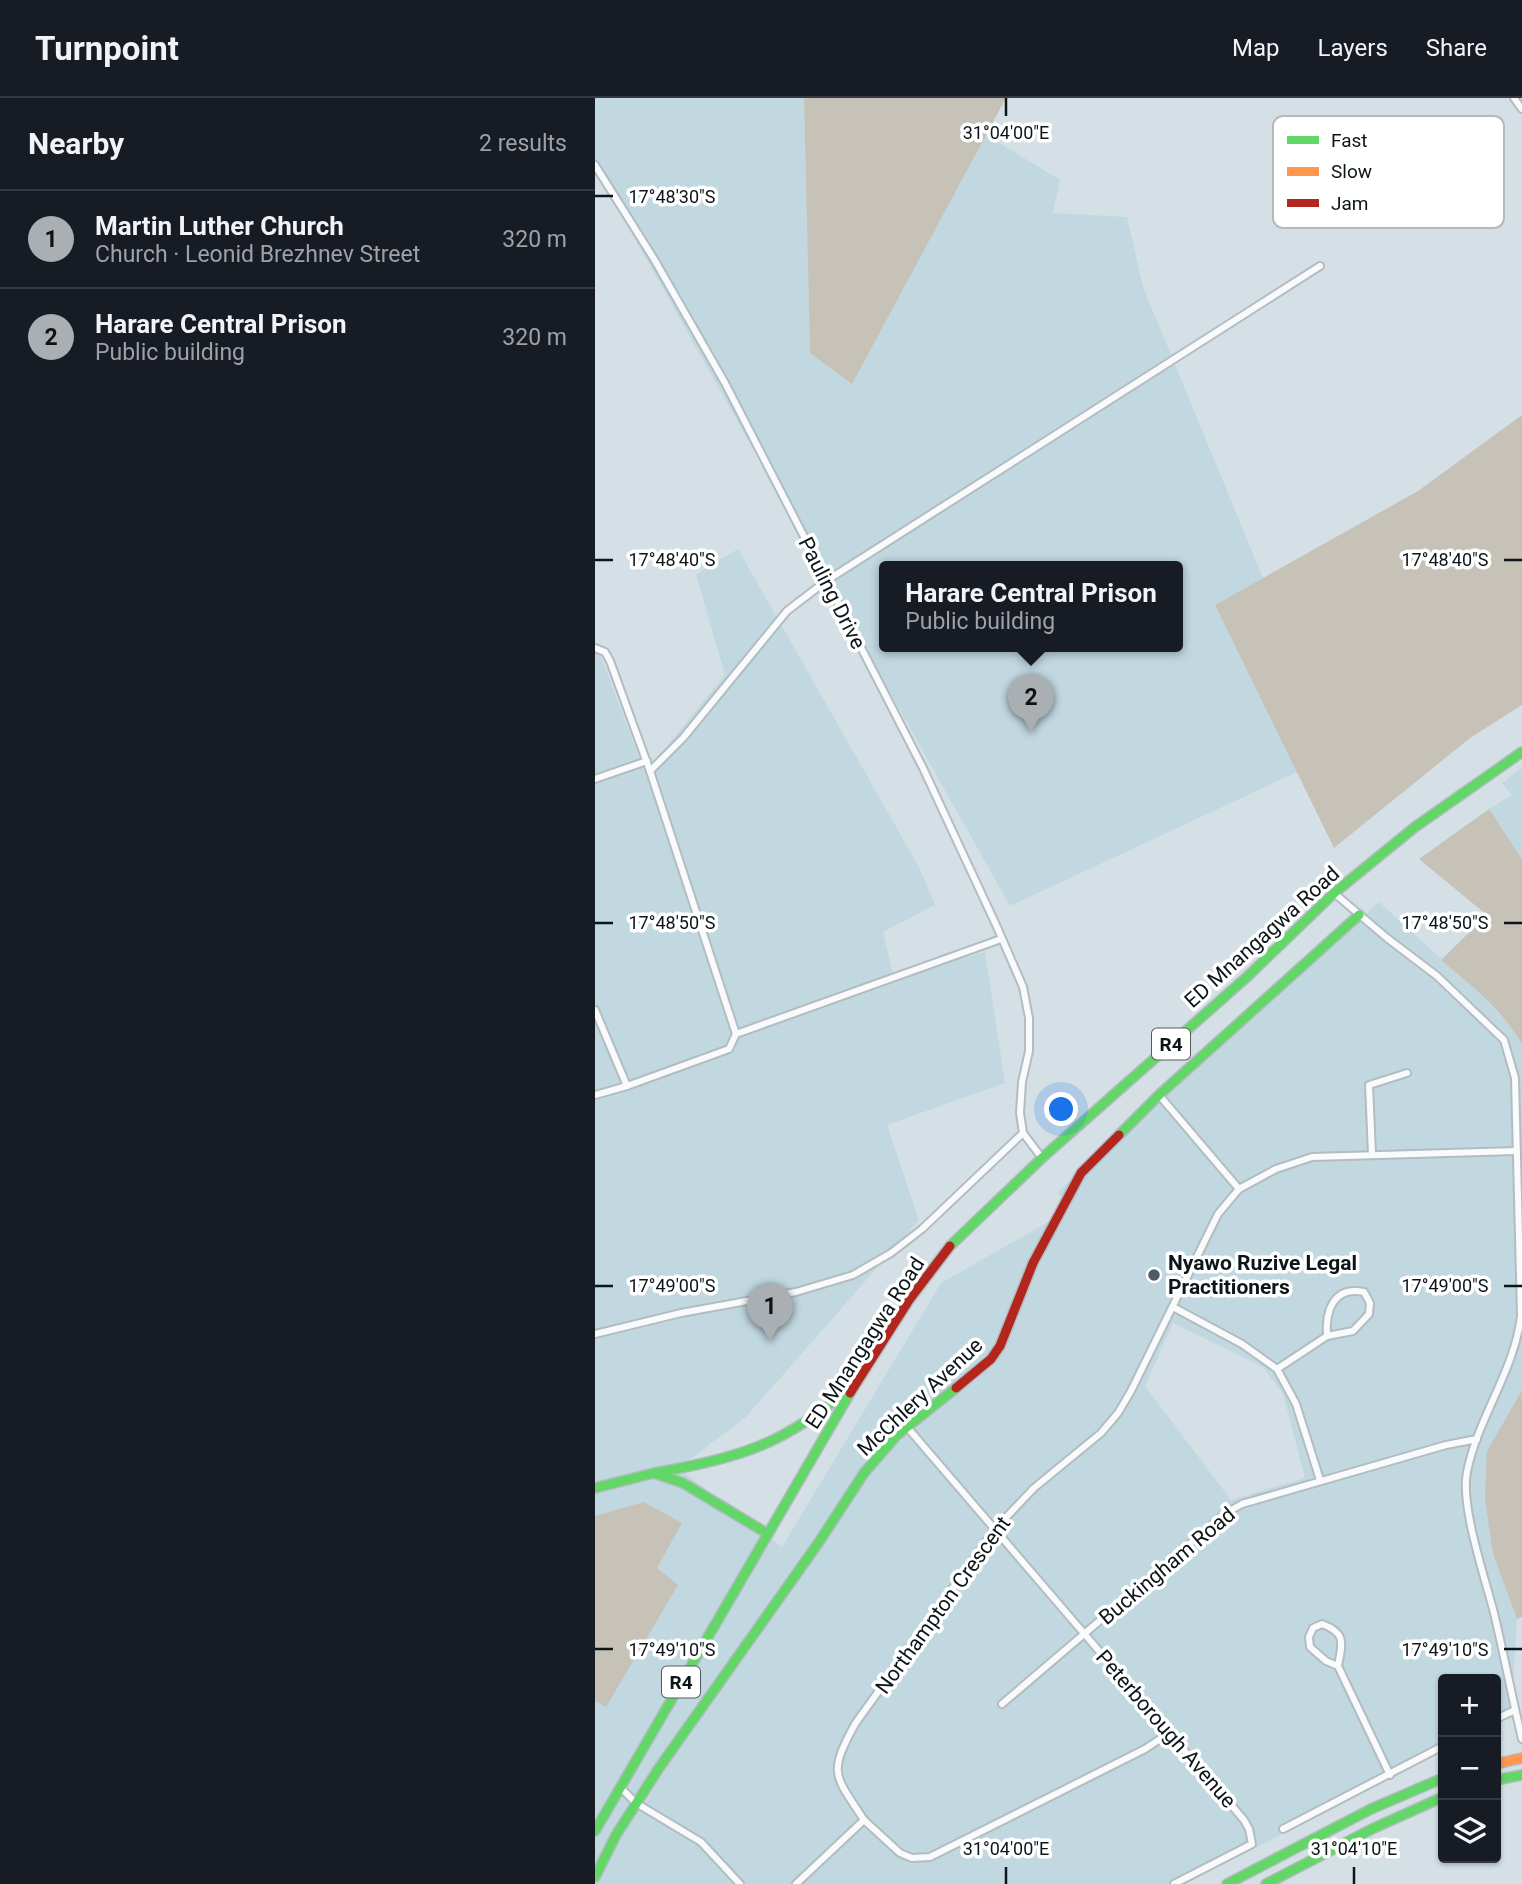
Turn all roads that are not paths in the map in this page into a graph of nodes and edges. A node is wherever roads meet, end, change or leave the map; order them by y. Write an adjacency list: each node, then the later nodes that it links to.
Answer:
1 (1514, 98): 2 (street)
2 (1522, 109)
3 (595, 164): 5 (street, Pauling Drive)
4 (1320, 266): 5 (street)
5 (826, 581): 9 (street); 13 (street, Pauling Drive)
6 (595, 648): 8 (street)
7 (1522, 752): 11 (main road, ED Mnangagwa Road / R4)
8 (647, 761): 9 (street); 10 (street)
9 (650, 771): 16 (street)
10 (595, 779)
11 (1335, 893): 12 (street); 24 (main road, ED Mnangagwa Road / R4)
12 (1359, 915): 20 (main road, McChlery Avenue); 22 (street)
13 (1001, 939): 16 (street); 21 (street, Pauling Drive)
14 (595, 1010): 15 (street)
15 (597, 1024): 18 (street)
16 (736, 1034): 18 (street)
17 (1407, 1073): 23 (street)
18 (627, 1086): 19 (street)
19 (595, 1095)
20 (1159, 1096): 25 (street); 31 (main road, McChlery Avenue)
21 (1023, 1133): 24 (street); 27 (street)
22 (1516, 1151): 23 (street, Northampton Crescent); 32 (street)
23 (1372, 1154): 25 (street, Northampton Crescent)
24 (1042, 1158): 30 (main road, ED Mnangagwa Road / R4)
25 (1239, 1189): 26 (street, Northampton Crescent)
26 (1173, 1307): 29 (street); 36 (street, Northampton Crescent)
27 (595, 1334)
28 (1327, 1336): 28 (street); 29 (street)
29 (1277, 1369): 34 (street)
30 (860, 1377): 33 (main road); 37 (main road, ED Mnangagwa Road / R4)
31 (907, 1427): 36 (street, Peterborough Avenue); 54 (main road, McChlery Avenue)
32 (1477, 1439): 34 (street, Buckingham Road); 41 (street)
33 (654, 1473): 35 (main road); 37 (main road)
34 (1320, 1480): 38 (street, Buckingham Road)
35 (595, 1488)
36 (995, 1529): 38 (street, Peterborough Avenue); 55 (street, Northampton Crescent)
37 (768, 1534): 52 (main road, R4)
38 (1084, 1634): 40 (street, Buckingham Road); 43 (street, Peterborough Avenue)
39 (1338, 1666): 39 (street); 48 (street)
40 (1002, 1704)
41 (1515, 1710): 42 (street); 44 (street)
42 (1501, 1717)
43 (1169, 1733): 55 (street, Northampton Crescent); 61 (street, Peterborough Avenue)
44 (1522, 1739)
45 (1438, 1749): 48 (street)
46 (1522, 1758): 47 (main road)
47 (1501, 1763)
48 (1390, 1775): 56 (street)
49 (1522, 1775): 50 (main road)
50 (1501, 1779)
51 (1438, 1780): 62 (main road)
52 (621, 1787): 54 (street); 57 (main road, R4)
53 (1438, 1799): 63 (main road)
54 (636, 1803): 58 (main road, McChlery Avenue); 59 (street)
55 (864, 1820): 60 (street)
56 (1283, 1829)
57 (595, 1831)
58 (595, 1877)
59 (740, 1884)
60 (796, 1884)
61 (1174, 1884)
62 (1227, 1884)
63 (1266, 1884)

